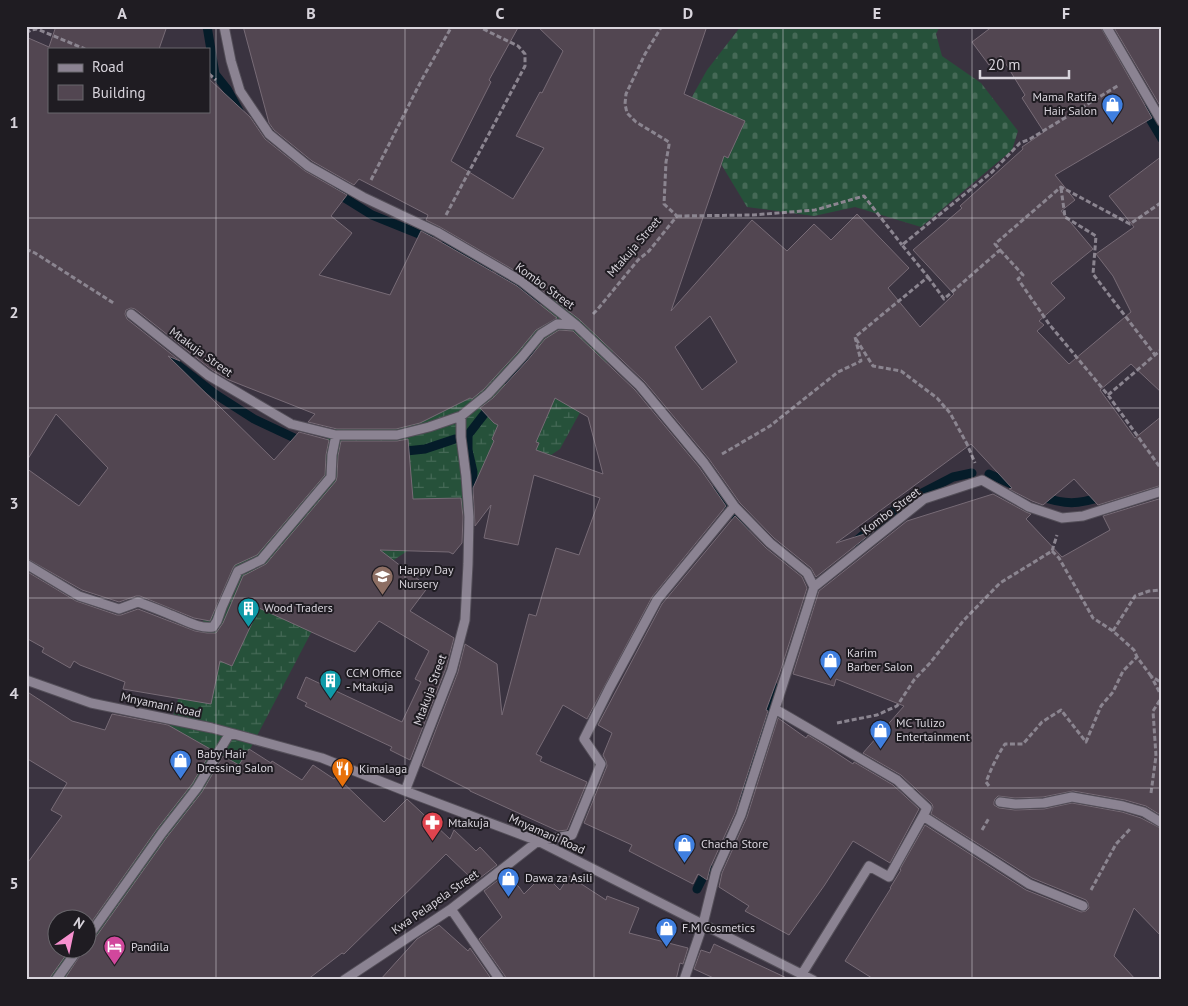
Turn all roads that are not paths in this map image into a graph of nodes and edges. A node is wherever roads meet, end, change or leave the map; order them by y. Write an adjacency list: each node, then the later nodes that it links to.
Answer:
1 (224, 26): 5 (street, Kombo Street)
2 (1106, 26): 3 (street)
3 (1162, 122)
4 (131, 314): 7 (street, Mtakuja Street)
5 (576, 324): 6 (street, Mtakuja Street); 9 (street, Kombo Street)
6 (461, 416): 7 (street, Mtakuja Street); 15 (street, Mtakuja Street)
7 (336, 435): 10 (street)
8 (1162, 491): 11 (street, Kombo Street)
9 (736, 507): 11 (street, Kombo Street); 19 (street)
10 (26, 564)
11 (814, 587): 13 (street)
12 (26, 680): 14 (street, Mnyamani Road)
13 (775, 709): 17 (street); 23 (street)
14 (230, 733): 15 (street, Mnyamani Road); 22 (street)
15 (405, 791): 19 (street, Mnyamani Road)
16 (1000, 802): 18 (street)
17 (923, 816): 20 (street); 25 (street)
18 (1162, 823)
19 (538, 841): 21 (street, Kwa Pelapela Street); 23 (street, Mnyamani Road)
20 (1083, 906)
21 (451, 909): 27 (street, Kwa Pelapela Street); 28 (street)
22 (98, 923)
23 (703, 924): 25 (street, Mnyamani Road); 29 (street)
24 (72, 958): 26 (street)
25 (802, 974): 30 (street, Mnyamani Road)
26 (56, 980)
27 (344, 980)
28 (500, 980)
29 (684, 980)
30 (813, 980)

